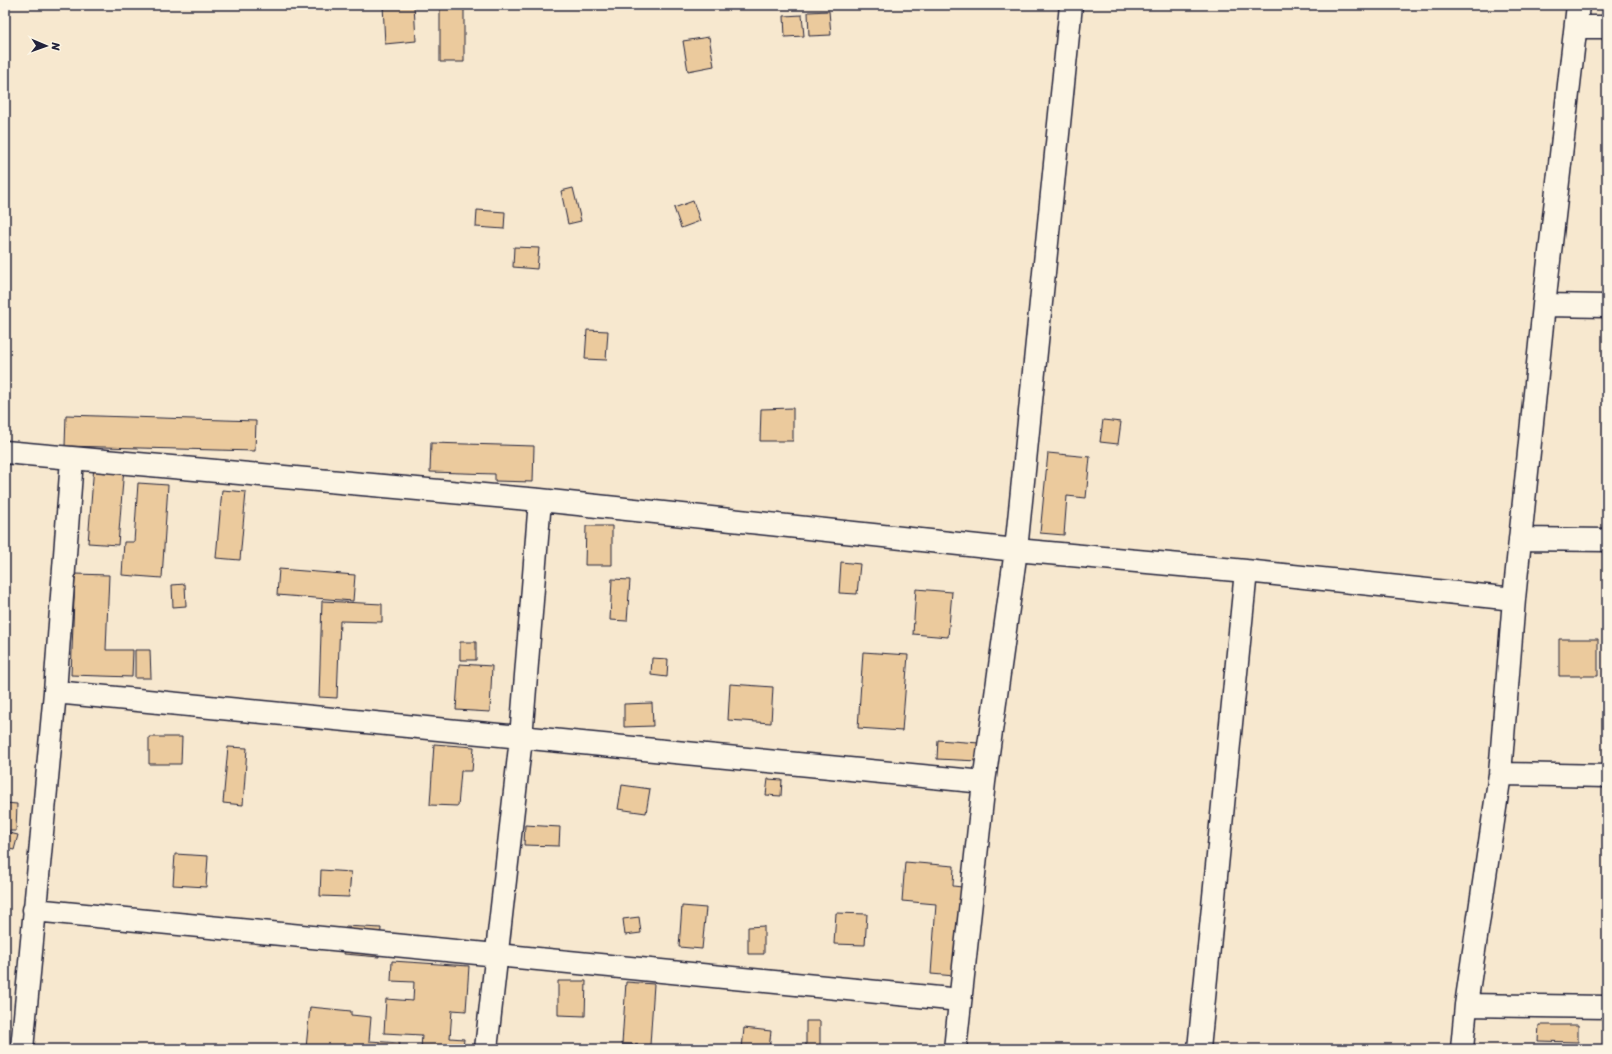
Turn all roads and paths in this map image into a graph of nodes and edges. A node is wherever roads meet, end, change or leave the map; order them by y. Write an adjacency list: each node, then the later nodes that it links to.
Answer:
1 (1071, 5): 12 (street)
2 (1578, 5): 3 (street)
3 (1576, 27): 4 (street); 5 (street)
4 (1607, 27)
5 (1544, 305): 6 (street); 10 (street)
6 (1607, 306)
7 (5, 452): 8 (street)
8 (72, 459): 9 (street); 15 (street)
9 (540, 500): 12 (street); 16 (street)
10 (1520, 539): 11 (street); 14 (street)
11 (1607, 540)
12 (1016, 550): 13 (street); 19 (street)
13 (1246, 571): 14 (street); 28 (street)
14 (1514, 599): 17 (street)
15 (55, 692): 16 (street); 20 (street)
16 (521, 738): 19 (street); 21 (street)
17 (1500, 774): 18 (street); 23 (street)
18 (1607, 776)
19 (984, 782): 22 (street)
20 (34, 910): 21 (street); 25 (street)
21 (496, 955): 22 (street); 26 (street)
22 (960, 1000): 27 (street)
23 (1466, 1005): 24 (street); 29 (street)
24 (1607, 1008)
25 (22, 1049)
26 (486, 1049)
27 (955, 1049)
28 (1199, 1049)
29 (1462, 1049)

